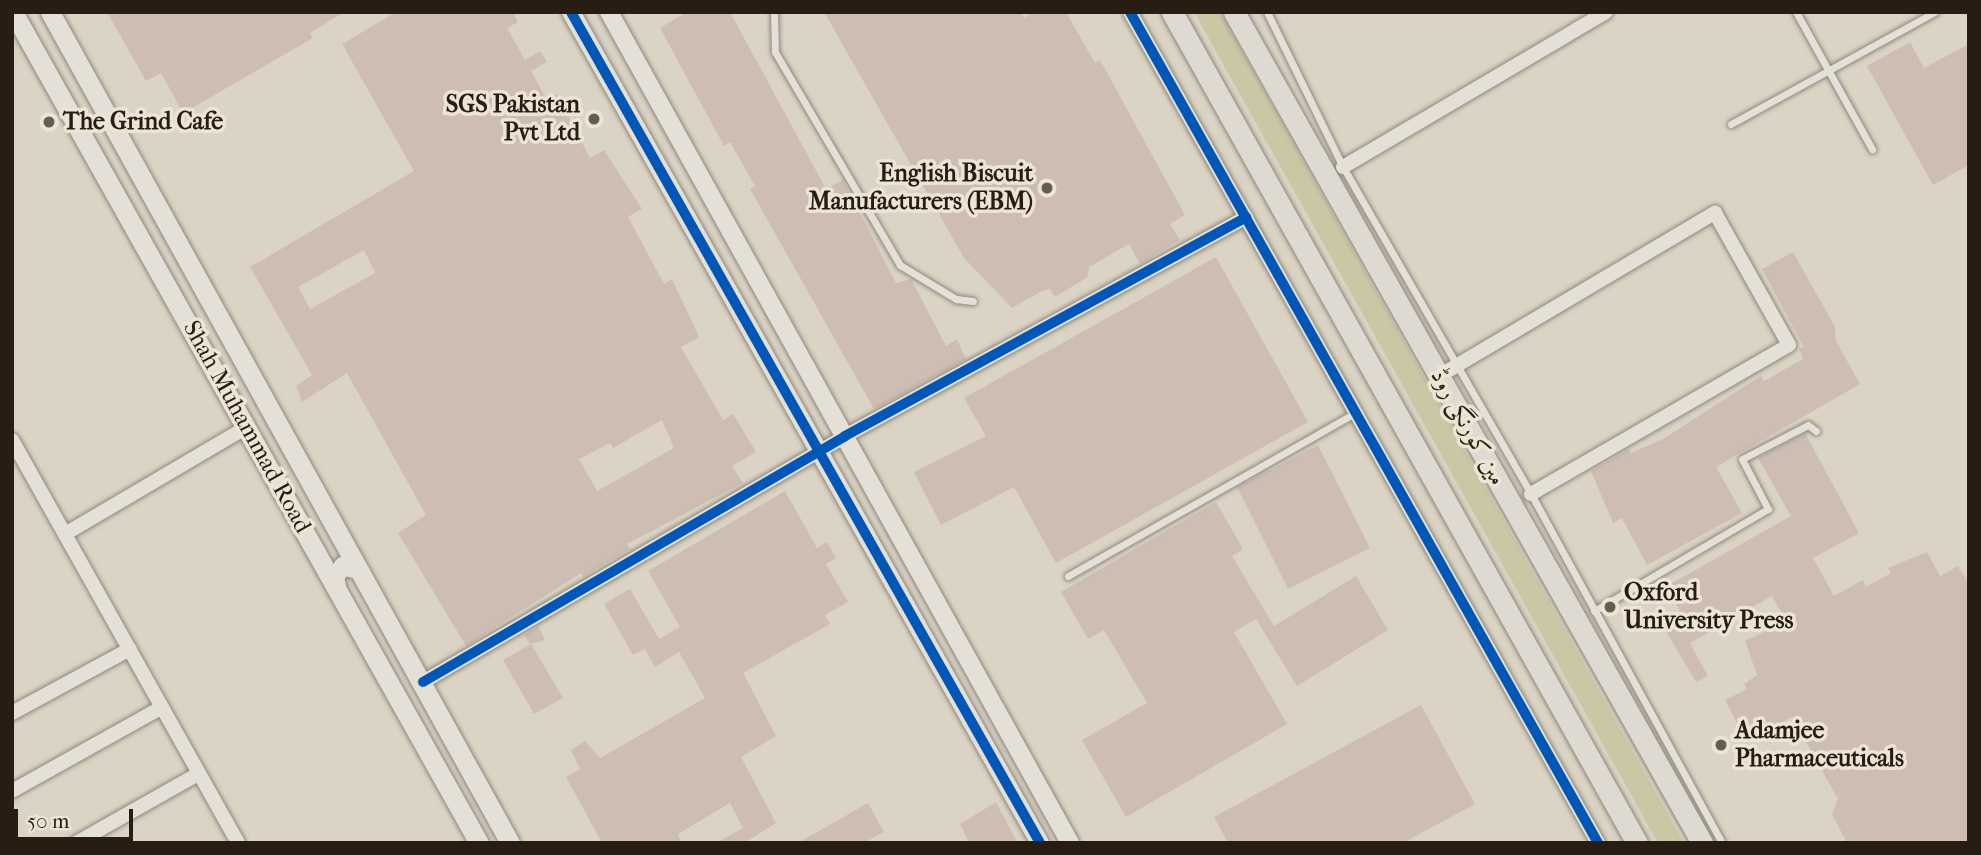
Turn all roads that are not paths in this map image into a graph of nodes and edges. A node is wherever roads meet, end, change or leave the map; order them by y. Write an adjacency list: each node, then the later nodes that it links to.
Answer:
1 (13, 12): 23 (main road, Shah Muhammad Road)
2 (50, 12): 30 (main road, Shah Muhammad Road)
3 (571, 12): 18 (street)
4 (609, 12): 17 (street)
5 (774, 12): 20 (lane)
6 (1130, 12): 19 (street)
7 (1172, 12): 49 (main road)
8 (1234, 12): 21 (main road, مین کورنگی روڈ)
9 (1266, 12): 16 (lane)
10 (1606, 12): 16 (street)
11 (1796, 12): 13 (lane)
12 (1935, 12): 13 (lane)
13 (1829, 71): 14 (lane); 15 (lane)
14 (1731, 124)
15 (1872, 149)
16 (1343, 167): 21 (lane)
17 (709, 191): 18 (street); 25 (street)
18 (682, 208): 27 (street)
19 (1246, 217): 22 (street); 25 (street)
20 (973, 301)
21 (1447, 371): 28 (lane); 28 (street); 50 (main road, مین کورنگی روڈ)
22 (1356, 412): 33 (lane); 48 (street)
23 (247, 427): 29 (street); 31 (main road, Shah Muhammad Road)
24 (1816, 431): 35 (lane)
25 (845, 436): 27 (street); 47 (street)
26 (12, 440): 29 (street)
27 (820, 453): 37 (street); 46 (street)
28 (1531, 494): 35 (lane)
29 (65, 534): 36 (street)
30 (344, 544): 31 (street); 32 (main road, Shah Muhammad Road)
31 (318, 553): 34 (main road, Shah Muhammad Road)
32 (360, 571): 34 (street); 37 (main road, Shah Muhammad Road)
33 (1068, 576)
34 (337, 586): 44 (main road, Shah Muhammad Road)
35 (1594, 611): 51 (lane)
36 (130, 649): 38 (street); 39 (street)
37 (423, 682): 45 (main road, Shah Muhammad Road)
38 (162, 707): 40 (street); 41 (street)
39 (14, 709)
40 (198, 774): 42 (street); 43 (street)
41 (12, 791)
42 (76, 843)
43 (238, 843)
44 (479, 843)
45 (510, 843)
46 (1040, 843)
47 (1070, 843)
48 (1598, 843)
49 (1637, 843)
50 (1702, 843)
51 (1722, 843)

